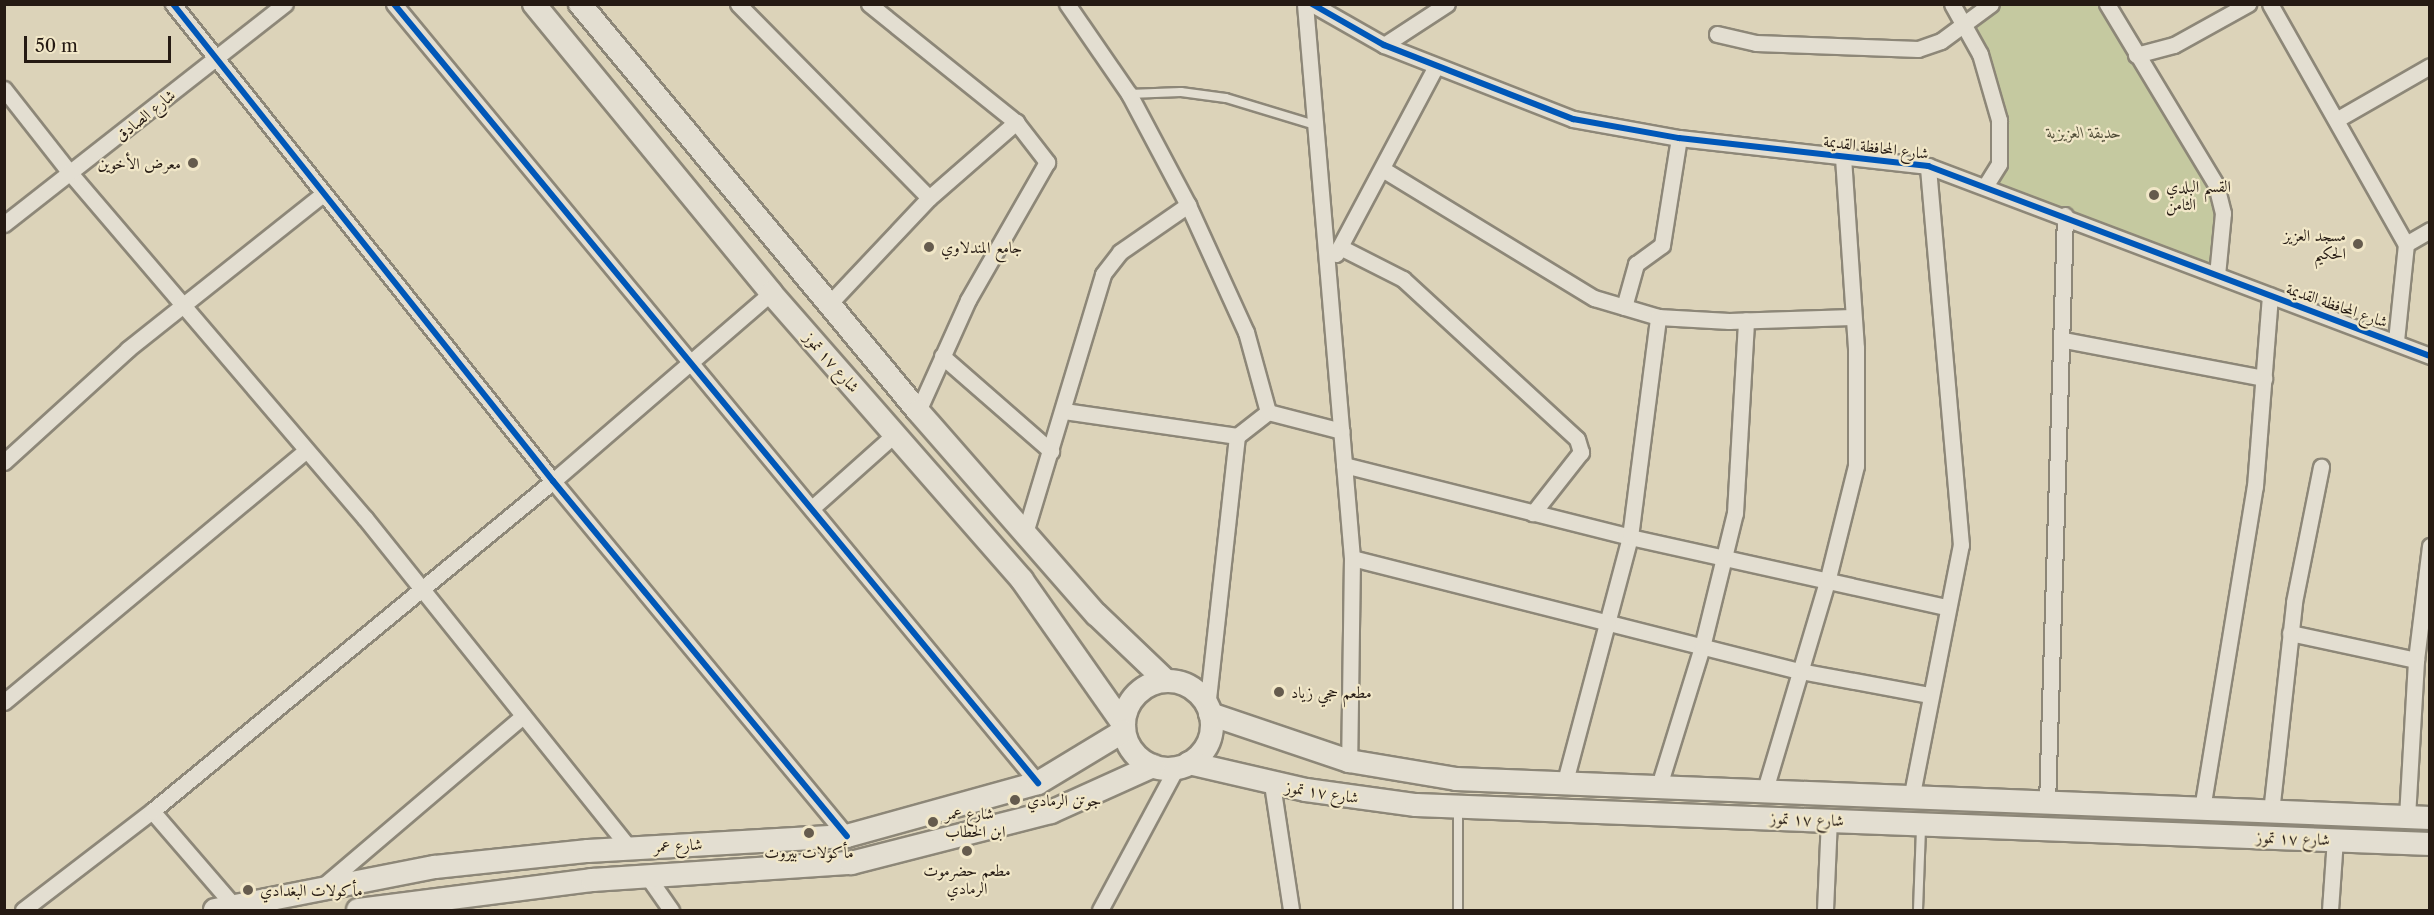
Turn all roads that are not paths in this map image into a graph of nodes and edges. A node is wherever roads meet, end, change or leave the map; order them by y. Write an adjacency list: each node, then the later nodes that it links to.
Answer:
1 (173, 4): 21 (street)
2 (285, 4): 21 (street, شارع الصادق)
3 (394, 4): 57 (street)
4 (534, 4): 45 (main road, شارع ١٧ تموز)
5 (580, 4): 47 (main road, شارع ١٧ تموز)
6 (738, 4): 36 (street)
7 (869, 4): 27 (street)
8 (1067, 4): 25 (street)
9 (1305, 4): 28 (street)
10 (1312, 4): 19 (street, شارع المحافظة القديمة)
11 (1447, 4): 19 (street)
12 (1952, 4): 17 (street)
13 (1991, 4): 17 (street)
14 (2107, 4): 20 (street)
15 (2248, 4): 20 (street)
16 (2270, 4): 26 (street)
17 (1964, 24): 18 (street); 34 (street)
18 (1717, 34)
19 (1384, 45): 22 (street, شارع المحافظة القديمة)
20 (2136, 55): 44 (street)
21 (217, 58): 33 (street, شارع الصادق); 35 (street)
22 (1436, 66): 29 (street, شارع المحافظة القديمة); 32 (street)
23 (2430, 66): 26 (street)
24 (4, 89): 33 (street)
25 (1129, 94): 28 (lane); 37 (street)
26 (2336, 120): 41 (street)
27 (1016, 122): 36 (street); 55 (street)
28 (1316, 125): 43 (street)
29 (1679, 138): 30 (street, شارع المحافظة القديمة); 49 (street)
30 (1843, 157): 31 (street, شارع المحافظة القديمة); 51 (street)
31 (1928, 166): 34 (street, شارع المحافظة القديمة); 80 (street)
32 (1384, 170): 42 (street); 49 (street)
33 (71, 174): 39 (street, شارع الصادق); 48 (street)
34 (1986, 185): 38 (street, شارع المحافظة القديمة)
35 (323, 194): 48 (street); 70 (street)
36 (929, 198): 47 (street)
37 (1188, 205): 60 (street); 61 (street)
38 (2065, 215): 44 (street, شارع المحافظة القديمة); 53 (street)
39 (4, 224)
40 (2430, 230): 41 (street)
41 (2406, 244): 54 (street)
42 (1340, 247): 43 (street); 72 (street)
43 (1328, 270): 62 (street)
44 (2217, 275): 46 (street, شارع المحافظة القديمة)
45 (771, 293): 57 (street); 63 (main road, شارع ١٧ تموز)
46 (2270, 296): 54 (street, شارع المحافظة القديمة); 58 (street)
47 (829, 304): 59 (main road, شارع ١٧ تموز)
48 (183, 305): 65 (street); 67 (street)
49 (1624, 307): 50 (street)
50 (1658, 317): 52 (street); 74 (street)
51 (1852, 317): 52 (street); 78 (street)
52 (1746, 320): 77 (street)
53 (2064, 340): 58 (street); 101 (street)
54 (2396, 340): 56 (street, شارع المحافظة القديمة)
55 (942, 356): 59 (street); 66 (street)
56 (2430, 356)
57 (690, 364): 70 (street); 71 (street)
58 (2264, 378): 103 (street)
59 (918, 411): 73 (main road, شارع ١٧ تموز)
60 (1064, 411): 64 (street); 66 (street)
61 (1268, 412): 62 (street); 64 (street)
62 (1342, 431): 68 (street)
63 (895, 434): 71 (street); 91 (main road, شارع ١٧ تموز)
64 (1237, 436): 89 (street)
65 (306, 450): 79 (street); 88 (street)
66 (1051, 451): 73 (street)
67 (4, 462)
68 (1344, 465): 72 (street); 76 (street)
69 (2321, 467): 82 (street)
70 (553, 481): 79 (street); 109 (street)
71 (812, 508): 95 (street)
72 (1533, 513): 74 (street)
73 (1025, 533): 86 (main road, شارع ١٧ تموز)
74 (1630, 537): 77 (street); 81 (street)
75 (2430, 546): 84 (street)
76 (1352, 558): 81 (street); 92 (street)
77 (1725, 558): 78 (street); 83 (street)
78 (1827, 582): 80 (street); 85 (street)
79 (420, 587): 90 (street); 104 (street)
80 (1946, 607): 87 (street)
81 (1608, 624): 83 (street); 97 (street)
82 (2290, 633): 84 (street); 105 (street)
83 (1702, 647): 85 (street); 98 (street)
84 (2416, 660): 106 (street)
85 (1800, 671): 87 (street); 99 (street)
86 (1166, 681): 89 (main road); 91 (main road)
87 (1930, 695): 100 (street)
88 (4, 702)
89 (1209, 710): 92 (main road, شارع ١٧ تموز); 94 (main road)
90 (523, 716): 112 (street); 114 (street)
91 (1124, 728): 93 (main road); 95 (main road, شارع عمر)
92 (1349, 761): 97 (main road, شارع ١٧ تموز)
93 (1153, 766): 94 (main road); 113 (main road, شارع عمر)
94 (1182, 766): 96 (main road, شارع ١٧ تموز); 120 (street)
95 (1038, 783): 109 (main road, شارع عمر)
96 (1272, 784): 102 (main road, شارع ١٧ تموز); 121 (street)
97 (1564, 785): 98 (main road, شارع ١٧ تموز)
98 (1658, 789): 99 (main road, شارع ١٧ تموز)
99 (1764, 793): 100 (main road, شارع ١٧ تموز)
100 (1911, 798): 101 (main road, شارع ١٧ تموز)
101 (2047, 804): 103 (main road, شارع ١٧ تموز)
102 (1458, 807): 107 (main road, شارع ١٧ تموز); 122 (lane)
103 (2202, 809): 105 (main road, شارع ١٧ تموز)
104 (152, 811): 116 (street); 117 (street)
105 (2271, 812): 106 (main road, شارع ١٧ تموز)
106 (2419, 818)
107 (1829, 820): 108 (main road, شارع ١٧ تموز); 123 (street)
108 (1921, 824): 110 (main road, شارع ١٧ تموز); 124 (lane)
109 (847, 836): 112 (main road, شارع عمر)
110 (2335, 839): 111 (main road, شارع ١٧ تموز); 125 (street)
111 (2430, 844)
112 (629, 848): 114 (main road, شارع عمر)
113 (651, 880): 115 (main road, شارع عمر); 119 (street)
114 (320, 889): 116 (main road, شارع عمر)
115 (442, 904): 118 (main road, شارع عمر)
116 (225, 908)
117 (23, 910)
118 (358, 910)
119 (671, 910)
120 (1100, 910)
121 (1291, 910)
122 (1458, 910)
123 (1825, 910)
124 (1918, 910)
125 (2330, 910)

